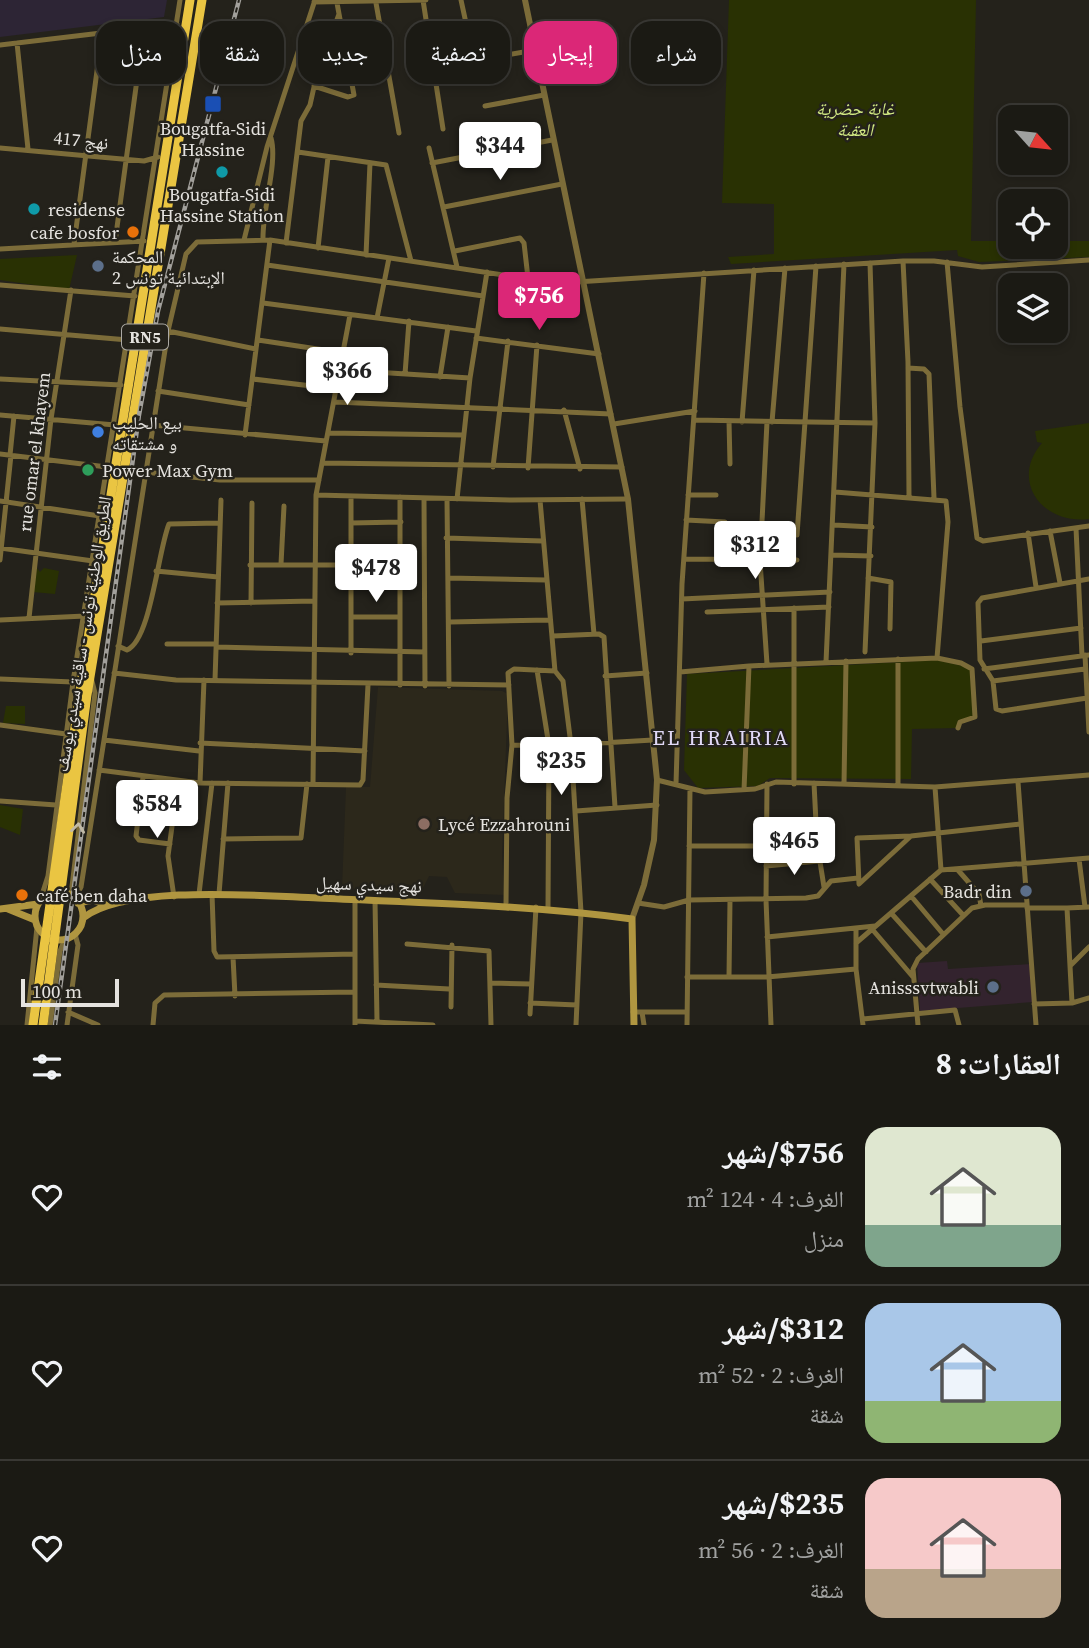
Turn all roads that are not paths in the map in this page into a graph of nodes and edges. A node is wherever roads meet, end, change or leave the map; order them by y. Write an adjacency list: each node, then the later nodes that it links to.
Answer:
1 (180, 0): 11 (street)
2 (190, 0): 260 (highway, الطريق الوطنية تونس - ساقية سيدي يوسف / RN5)
3 (202, 0): 246 (highway, الطريق الوطنية تونس - ساقية سيدي يوسف / RN5)
4 (424, 0): 9 (street); 24 (street)
5 (461, 0): 12 (street)
6 (525, 0): 13 (street)
7 (315, 1): 8 (street); 26 (street)
8 (337, 3): 9 (street); 10 (street)
9 (376, 3): 25 (street)
10 (339, 14): 21 (street); 21 (street)
11 (177, 21)
12 (466, 21)
13 (529, 21)
14 (96, 34): 15 (street)
15 (17, 43): 16 (street); 30 (street)
16 (0, 45)
17 (96, 79): 32 (street)
18 (136, 84): 35 (street)
19 (168, 84): 33 (street)
20 (542, 84): 22 (street)
21 (314, 86): 31 (street)
22 (544, 94): 23 (street); 27 (street)
23 (485, 106)
24 (443, 129)
25 (399, 132)
26 (271, 138): 40 (street); 41 (street)
27 (552, 140): 37 (street); 38 (street)
28 (0, 148): 30 (street, نهج 417)
29 (429, 148): 37 (street)
30 (28, 149): 32 (street, نهج 417)
31 (298, 152): 34 (street); 44 (street)
32 (86, 155): 35 (street, نهج 417); 45 (street)
33 (158, 157): 35 (street, نهج 417); 42 (street)
34 (328, 157): 36 (street); 46 (street)
35 (125, 159): 43 (street)
36 (370, 163): 49 (street); 52 (street)
37 (432, 163): 39 (street)
38 (562, 184): 39 (street); 65 (street)
39 (443, 207): 48 (street)
40 (244, 240): 41 (street); 77 (street)
41 (267, 240): 44 (street); 57 (street)
42 (144, 241): 43 (street); 69 (street)
43 (115, 242): 45 (street)
44 (286, 243): 46 (street)
45 (74, 244): 47 (street)
46 (318, 248): 49 (street)
47 (0, 249)
48 (455, 251): 59 (street); 64 (street)
49 (366, 255): 50 (street)
50 (389, 258): 52 (street); 66 (street)
51 (1089, 260): 54 (street)
52 (411, 261): 59 (street)
53 (903, 261): 54 (street); 55 (street); 87 (street)
54 (947, 262): 167 (street)
55 (870, 263): 56 (street); 115 (street)
56 (844, 264): 58 (street); 114 (street)
57 (267, 265): 66 (street); 71 (street)
58 (816, 266): 60 (street); 113 (street)
59 (457, 267): 62 (street)
60 (785, 268): 61 (street); 112 (street)
61 (754, 270): 63 (street); 111 (street)
62 (487, 272): 64 (street); 70 (street)
63 (704, 273): 65 (street); 104 (street)
64 (528, 278): 65 (street)
65 (582, 281): 86 (street)
66 (384, 283): 70 (street); 73 (street)
67 (0, 285): 68 (street)
68 (71, 290): 69 (street); 79 (street, rue omar el khayem)
69 (135, 296): 80 (street)
70 (483, 296): 78 (street)
71 (263, 303): 72 (street); 81 (street)
72 (350, 315): 73 (street); 85 (street)
73 (377, 318): 74 (street)
74 (409, 321): 75 (street); 89 (street)
75 (448, 327): 78 (street); 90 (street)
76 (0, 329): 79 (street)
77 (168, 331): 84 (street); 97 (street)
78 (476, 334): 82 (street); 93 (street)
79 (63, 335): 80 (street); 94 (street, rue omar el khayem)
80 (128, 340): 95 (street)
81 (258, 340): 84 (street); 85 (street)
82 (508, 341): 83 (street); 101 (street)
83 (537, 345): 86 (street); 102 (street)
84 (256, 349): 92 (street)
85 (345, 353): 88 (street)
86 (599, 354): 105 (street)
87 (908, 368): 142 (street); 145 (street)
88 (342, 370): 89 (street); 96 (street)
89 (405, 374): 90 (street)
90 (440, 377): 93 (street)
91 (0, 379): 94 (street)
92 (253, 379): 96 (street); 99 (street)
93 (470, 379): 100 (street)
94 (56, 384): 95 (street); 108 (street, rue omar el khayem)
95 (121, 385): 117 (street)
96 (337, 390): 98 (street)
97 (158, 391): 99 (street); 118 (street)
98 (335, 402): 100 (street); 119 (street)
99 (249, 405): 120 (street)
100 (467, 405): 101 (street); 121 (street)
101 (500, 407): 102 (street); 130 (street)
102 (534, 408): 103 (street); 132 (street)
103 (564, 410): 105 (street); 133 (street)
104 (695, 411): 109 (street); 116 (street)
105 (611, 414): 116 (street)
106 (0, 415): 107 (street)
107 (14, 416): 108 (street); 124 (street)
108 (51, 419): 117 (street); 125 (street, rue omar el khayem)
109 (694, 420): 110 (street); 138 (street)
110 (729, 421): 111 (street); 127 (street)
111 (742, 422): 112 (street)
112 (769, 422): 113 (street); 181 (street)
113 (806, 423): 114 (street); 168 (street)
114 (837, 423): 115 (street); 136 (street)
115 (875, 423): 140 (street)
116 (614, 424): 131 (street)
117 (115, 425): 128 (street)
118 (152, 425): 120 (street); 134 (street)
119 (328, 433): 121 (street); 122 (street)
120 (245, 435): 122 (street)
121 (463, 435): 129 (street)
122 (326, 441): 126 (street)
123 (0, 454): 124 (street)
124 (10, 455): 125 (street); 152 (street)
125 (47, 460): 128 (street); 154 (street, rue omar el khayem)
126 (322, 463): 129 (street); 135 (street)
127 (730, 464)
128 (107, 467): 156 (street)
129 (459, 467): 130 (street); 147 (street)
130 (493, 467): 132 (street)
131 (622, 467): 133 (street); 149 (street)
132 (528, 468): 133 (street)
133 (580, 469)
134 (144, 472): 135 (street); 224 (street)
135 (318, 480): 137 (street)
136 (835, 492): 140 (street); 162 (street)
137 (316, 495): 141 (street); 185 (street)
138 (688, 495): 139 (street); 157 (street)
139 (716, 495)
140 (873, 495): 142 (street); 164 (street)
141 (351, 496): 143 (street); 161 (street)
142 (909, 496): 145 (street)
143 (400, 497): 144 (street); 158 (street)
144 (424, 498): 146 (street); 227 (street)
145 (934, 498): 232 (street)
146 (447, 499): 147 (street); 169 (street)
147 (457, 499): 151 (street)
148 (582, 499): 149 (street); 151 (street); 220 (street)
149 (628, 499): 245 (street)
150 (221, 500): 160 (street)
151 (540, 500): 170 (street)
152 (3, 502): 154 (street); 171 (street)
153 (252, 503): 183 (street)
154 (42, 506): 156 (street); 174 (street, rue omar el khayem)
155 (284, 506): 182 (street)
156 (100, 516): 180 (street)
157 (686, 520): 159 (street); 177 (street)
158 (401, 522): 161 (street); 173 (street)
159 (725, 522)
160 (219, 523): 186 (street); 187 (street)
161 (351, 523): 172 (street)
162 (834, 525): 164 (street); 175 (street)
163 (1089, 526): 165 (street)
164 (872, 527): 176 (street)
165 (1076, 528): 166 (street); 194 (street)
166 (1050, 531): 167 (street); 195 (street)
167 (1028, 533): 196 (street)
168 (797, 535)
169 (446, 538): 170 (street); 189 (street)
170 (543, 541): 193 (street)
171 (1, 548): 174 (street); 178 (street)
172 (352, 548): 173 (street); 184 (street)
173 (401, 549): 191 (street)
174 (36, 555): 180 (street); 214 (street, rue omar el khayem)
175 (832, 555): 176 (street); 197 (street)
176 (871, 556): 190 (street)
177 (684, 559): 181 (street); 199 (street)
178 (0, 560)
179 (797, 560): 181 (street)
180 (93, 561): 209 (street)
181 (760, 561): 198 (street)
182 (282, 564): 183 (street); 185 (street)
183 (250, 565): 202 (street)
184 (352, 565): 185 (street); 188 (street)
185 (315, 566): 200 (street)
186 (156, 571): 187 (street); 224 (street)
187 (218, 577): 201 (street)
188 (352, 578): 191 (street); 211 (street)
189 (448, 578): 193 (street); 217 (street)
190 (869, 578): 219 (street); 228 (street)
191 (401, 579): 212 (street)
192 (1089, 579): 194 (street)
193 (546, 580): 216 (street)
194 (1080, 580): 195 (street); 204 (street)
195 (1060, 583): 196 (street)
196 (1036, 587): 222 (street)
197 (830, 592): 198 (street); 205 (street)
198 (760, 594): 199 (street); 207 (street)
199 (682, 599): 243 (street)
200 (314, 601): 202 (street); 226 (street)
201 (217, 603): 202 (street); 225 (street)
202 (251, 603)
203 (1089, 603): 204 (street)
204 (1081, 604): 213 (street)
205 (829, 607): 206 (street); 235 (street)
206 (794, 608): 207 (street); 237 (street)
207 (763, 609): 208 (street); 236 (street)
208 (707, 612)
209 (85, 616): 214 (street); 252 (street)
210 (1089, 616): 213 (street)
211 (352, 617): 212 (street); 229 (street)
212 (400, 617): 230 (street)
213 (1081, 617): 218 (street)
214 (29, 618): 215 (street)
215 (0, 620)
216 (550, 620): 217 (street); 221 (street)
217 (450, 622): 259 (street)
218 (1081, 628): 222 (street); 231 (street)
219 (890, 629)
220 (594, 634): 221 (street); 247 (street)
221 (553, 636): 242 (street)
222 (981, 641): 239 (street)
223 (167, 644): 225 (street)
224 (118, 646): 244 (street)
225 (216, 646): 226 (street); 250 (street)
226 (316, 652): 229 (street); 253 (street)
227 (425, 652): 230 (street); 258 (street)
228 (865, 652)
229 (351, 653): 230 (street)
230 (400, 653): 255 (street)
231 (1085, 655): 239 (street); 240 (street)
232 (937, 658): 233 (street); 263 (street)
233 (898, 659): 234 (street); 291 (street)
234 (846, 661): 235 (street); 290 (street)
235 (826, 662): 237 (street)
236 (766, 664): 237 (street); 238 (street)
237 (796, 664): 289 (street)
238 (749, 666): 243 (street); 294 (street)
239 (984, 668): 251 (street)
240 (1085, 668): 251 (street); 257 (street)
241 (537, 670): 242 (street); 256 (street); 272 (street)
242 (555, 671): 271 (street)
243 (680, 672): 287 (street)
244 (114, 673): 249 (street); 266 (street)
245 (648, 673): 247 (street); 267 (street)
246 (91, 675): 260 (highway, الطريق الوطنية تونس - ساقية سيدي يوسف / RN5); 321 (street, one-way to 246)
247 (605, 676): 269 (street)
248 (0, 679): 252 (street)
249 (204, 680): 250 (street); 268 (street)
250 (215, 680): 253 (street)
251 (993, 681): 261 (street)
252 (73, 682): 265 (street)
253 (315, 684): 254 (street); 273 (street)
254 (368, 685): 255 (street); 275 (street)
255 (400, 685): 258 (street)
256 (509, 685): 259 (street); 270 (street)
257 (1088, 685): 261 (street)
258 (425, 686): 259 (street)
259 (449, 686)
260 (83, 694): 385 (highway, الطريق الوطنية تونس - ساقية سيدي يوسف / RN5); 386 (highway, الطريق الوطنية تونس - ساقية سيدي يوسف / RN5)
261 (1087, 698): 264 (street)
262 (0, 725): 265 (street)
263 (958, 728)
264 (1089, 732)
265 (66, 734): 296 (street)
266 (104, 740): 274 (street); 276 (street)
267 (653, 740): 269 (street); 279 (street)
268 (200, 743): 273 (street); 274 (street)
269 (610, 743): 271 (street); 298 (street)
270 (512, 745): 272 (street); 330 (street)
271 (572, 745): 272 (street); 299 (street)
272 (549, 746): 335 (street)
273 (315, 748): 275 (street); 286 (street)
274 (199, 751): 282 (street)
275 (365, 751): 286 (street)
276 (99, 770): 278 (street); 321 (street)
277 (1089, 775): 281 (street)
278 (143, 777): 280 (street); 304 (street)
279 (657, 779): 287 (street); 297 (street)
280 (178, 782): 282 (street); 304 (street)
281 (1018, 782): 292 (street); 300 (street)
282 (200, 783): 283 (street)
283 (212, 783): 284 (street); 317 (street)
284 (228, 783): 286 (street); 303 (street)
285 (814, 783): 289 (street); 290 (street); 309 (street)
286 (310, 784): 303 (street)
287 (676, 784): 293 (street)
288 (767, 784): 289 (street); 294 (street); 306 (street)
289 (793, 784)
290 (844, 784): 291 (street)
291 (898, 786): 292 (street)
292 (935, 788): 301 (street)
293 (690, 789): 294 (street); 305 (street)
294 (744, 790)
295 (0, 801): 296 (street)
296 (56, 805): 327 (street)
297 (657, 805): 298 (street); 328 (street)
298 (615, 807): 299 (street)
299 (576, 811): 338 (street)
300 (1020, 824): 301 (street); 310 (street)
301 (938, 832): 302 (street); 313 (street)
302 (911, 836): 314 (street); 314 (street)
303 (223, 839): 318 (street)
304 (170, 844): 320 (street)
305 (689, 846): 306 (street); 324 (street)
306 (766, 846): 311 (street)
307 (1089, 858): 308 (street)
308 (1079, 859): 310 (street); 334 (street)
309 (819, 861): 311 (street); 316 (street)
310 (1024, 863): 312 (street); 333 (street)
311 (766, 866): 326 (street)
312 (957, 869): 313 (street); 331 (street)
313 (941, 870): 315 (street)
314 (858, 878): 316 (street)
315 (930, 879): 319 (street); 340 (street)
316 (824, 887): 326 (street)
317 (199, 894): 318 (main road, نهج سيدي سهيل); 320 (main road, نهج سيدي سهيل)
318 (216, 894): 322 (main road, نهج سيدي سهيل); 356 (street)
319 (911, 896): 339 (street); 347 (street)
320 (174, 897): 329 (main road, نهج سيدي سهيل)
321 (75, 899): 327 (main road); 329 (main road, نهج سيدي سهيل); 341 (main road)
322 (355, 899): 323 (main road, نهج سيدي سهيل); 355 (street)
323 (375, 900): 330 (main road, نهج سيدي سهيل); 365 (street)
324 (689, 900): 325 (street); 328 (street); 359 (street)
325 (730, 900): 326 (street); 360 (street)
326 (766, 900): 348 (street)
327 (39, 902): 337 (main road); 343 (main road)
328 (638, 903): 342 (street)
329 (106, 905): 341 (main road, نهج سيدي سهيل)
330 (506, 905): 332 (main road, نهج سيدي سهيل)
331 (981, 906): 333 (street); 340 (street)
332 (536, 907): 335 (main road, نهج سيدي سهيل); 364 (street)
333 (1027, 907): 336 (street); 372 (street)
334 (1087, 907): 336 (street)
335 (548, 908): 338 (main road, نهج سيدي سهيل)
336 (1067, 908): 357 (street)
337 (4, 909): 343 (main road)
338 (581, 912): 342 (main road, نهج سيدي سهيل); 373 (street)
339 (891, 913): 344 (street); 354 (street)
340 (962, 915): 347 (street)
341 (83, 918): 346 (main road)
342 (632, 919): 376 (main road)
343 (36, 923): 349 (main road); 384 (street)
344 (873, 928): 345 (street); 350 (street); 362 (street)
345 (856, 930): 348 (street); 350 (street)
346 (75, 933): 349 (main road); 375 (street)
347 (943, 934): 354 (street)
348 (767, 937): 361 (street)
349 (65, 939): 387 (street)
350 (856, 943): 358 (street)
351 (407, 944): 352 (street)
352 (452, 945): 363 (street); 366 (street)
353 (1089, 947): 357 (street)
354 (926, 952): 362 (street)
355 (354, 954): 356 (street); 367 (street)
356 (233, 957): 368 (street)
357 (1070, 965): 371 (street)
358 (856, 969): 361 (street); 382 (street)
359 (687, 977): 360 (street); 378 (street)
360 (729, 977): 361 (street)
361 (767, 977): 397 (street)
362 (914, 978): 380 (street)
363 (492, 983): 364 (street); 392 (street)
364 (531, 984): 370 (street)
365 (376, 985): 366 (street); 381 (street)
366 (449, 989): 374 (street)
367 (355, 992): 368 (street); 383 (street)
368 (234, 996): 390 (street)
369 (1089, 998): 371 (street)
370 (530, 1003): 373 (street); 379 (street)
371 (1072, 1003): 372 (street)
372 (1034, 1004): 400 (street)
373 (577, 1005): 393 (street)
374 (451, 1006)
375 (68, 1012): 388 (street); 389 (street)
376 (633, 1012): 377 (street); 394 (main road)
377 (642, 1012): 378 (street); 395 (street)
378 (686, 1012): 396 (street)
379 (530, 1014)
380 (918, 1014): 382 (street); 398 (street); 399 (street)
381 (377, 1021): 383 (street); 391 (street)
382 (863, 1022)
383 (355, 1023)
384 (27, 1025)
385 (33, 1025)
386 (43, 1025)
387 (50, 1025)
388 (67, 1025)
389 (98, 1025)
390 (153, 1025)
391 (433, 1025)
392 (491, 1025)
393 (576, 1025)
394 (634, 1025)
395 (644, 1025)
396 (687, 1025)
397 (771, 1025)
398 (918, 1025)
399 (959, 1025)
400 (1036, 1025)

